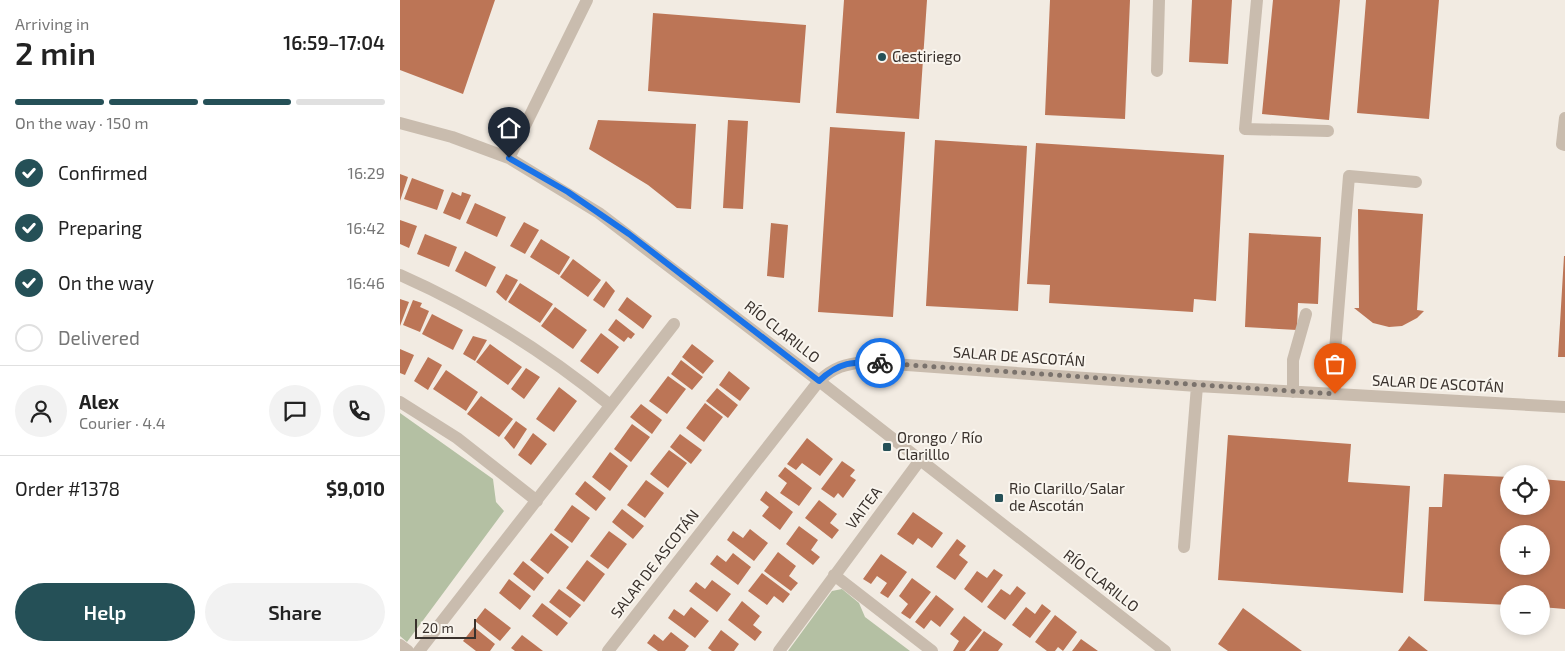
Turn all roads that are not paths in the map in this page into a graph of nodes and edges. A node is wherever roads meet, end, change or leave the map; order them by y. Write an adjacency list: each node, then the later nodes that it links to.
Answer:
1 (587, 0): 9 (street)
2 (1158, 0): 4 (street)
3 (1257, 0): 7 (street)
4 (1158, 71)
5 (1565, 118): 8 (street)
6 (400, 123): 9 (street, RÍO CLARILLO)
7 (1328, 131)
8 (1565, 145)
9 (509, 158): 14 (street, RÍO CLARILLO)
10 (1416, 182): 17 (street)
11 (400, 275): 19 (street)
12 (1306, 314): 16 (street)
13 (674, 324): 19 (street)
14 (819, 381): 15 (street, SALAR DE ASCOTÁN); 21 (street, RÍO CLARILLO); 29 (street, SALAR DE ASCOTÁN)
15 (1197, 386): 16 (street, SALAR DE ASCOTÁN); 23 (street)
16 (1293, 392): 17 (street, SALAR DE ASCOTÁN)
17 (1335, 394): 20 (street, SALAR DE ASCOTÁN)
18 (400, 402): 22 (street)
19 (610, 405): 22 (street)
20 (1565, 407)
21 (920, 460): 24 (street, VAITEA); 26 (street, RÍO CLARILLO)
22 (537, 500): 28 (street)
23 (1184, 547)
24 (834, 575): 30 (street, VAITEA); 31 (street)
25 (400, 645): 27 (street)
26 (1163, 650)
27 (408, 651)
28 (419, 651)
29 (608, 651)
30 (779, 651)
31 (932, 651)

